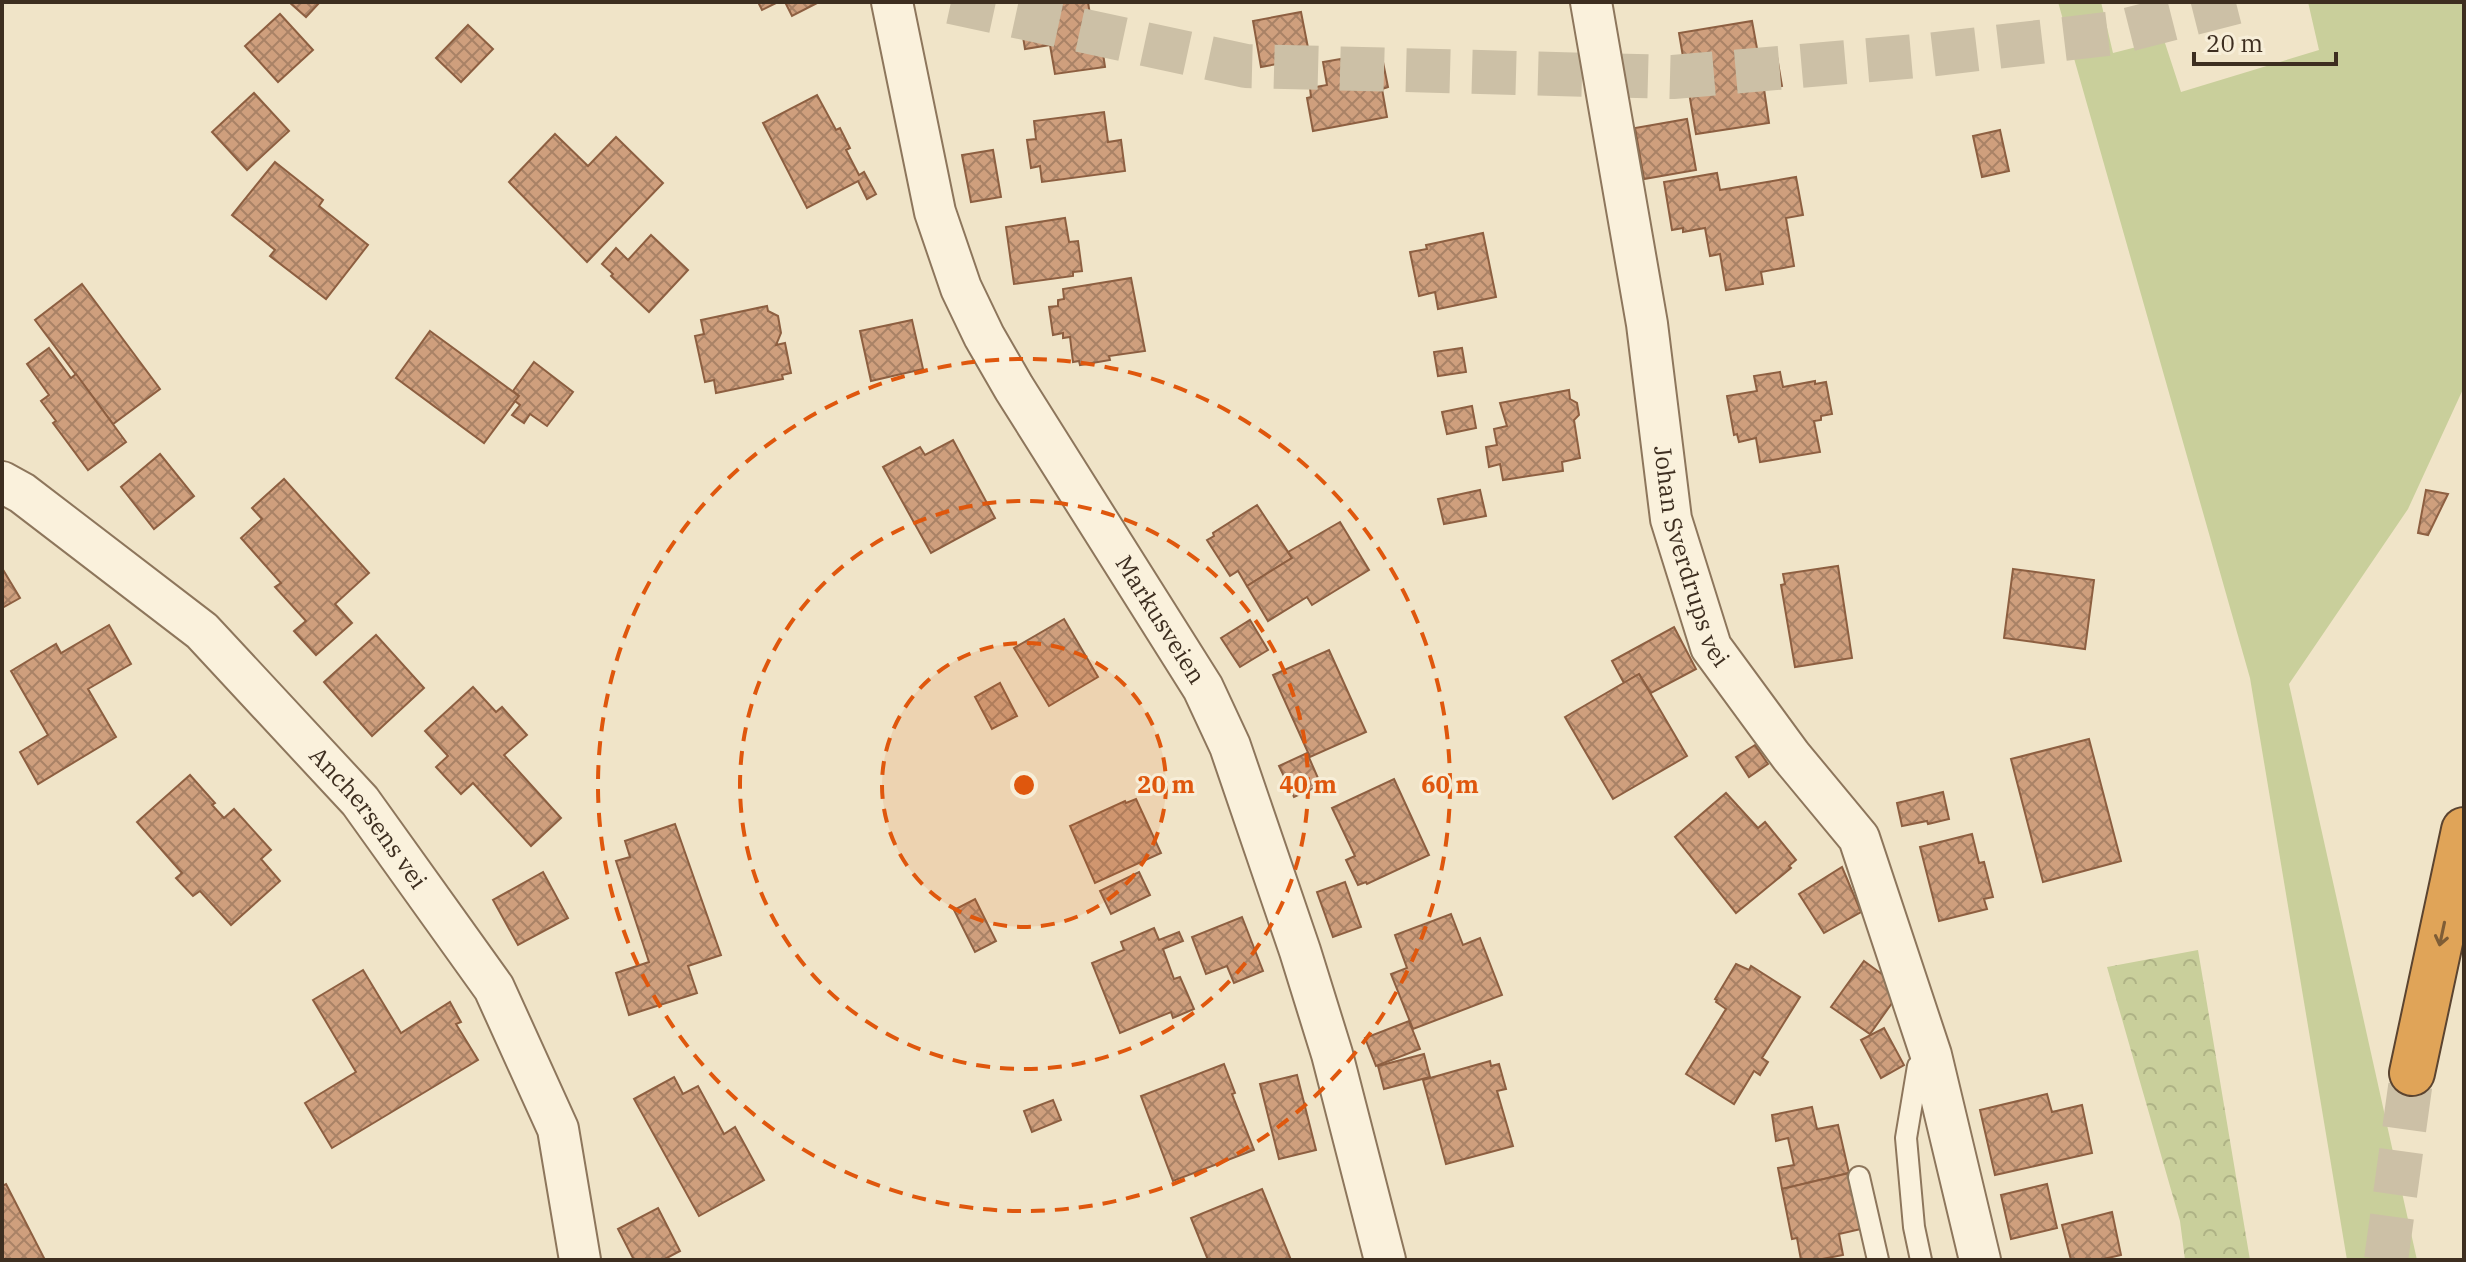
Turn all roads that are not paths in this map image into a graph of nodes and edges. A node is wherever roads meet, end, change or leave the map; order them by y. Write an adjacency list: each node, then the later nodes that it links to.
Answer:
1 (892, 2): 9 (street, Markusveien)
2 (1591, 2): 5 (street, Johan Sverdrups vei)
3 (2, 482): 8 (street, Anchersens vei)
4 (2464, 830): 6 (highway, one-way to 6)
5 (1931, 1055): 11 (lane); 12 (street, Johan Sverdrups vei)
6 (2412, 1073)
7 (1859, 1177): 10 (lane)
8 (580, 1260)
9 (1385, 1260)
10 (1878, 1260)
11 (1921, 1260)
12 (1980, 1260)

